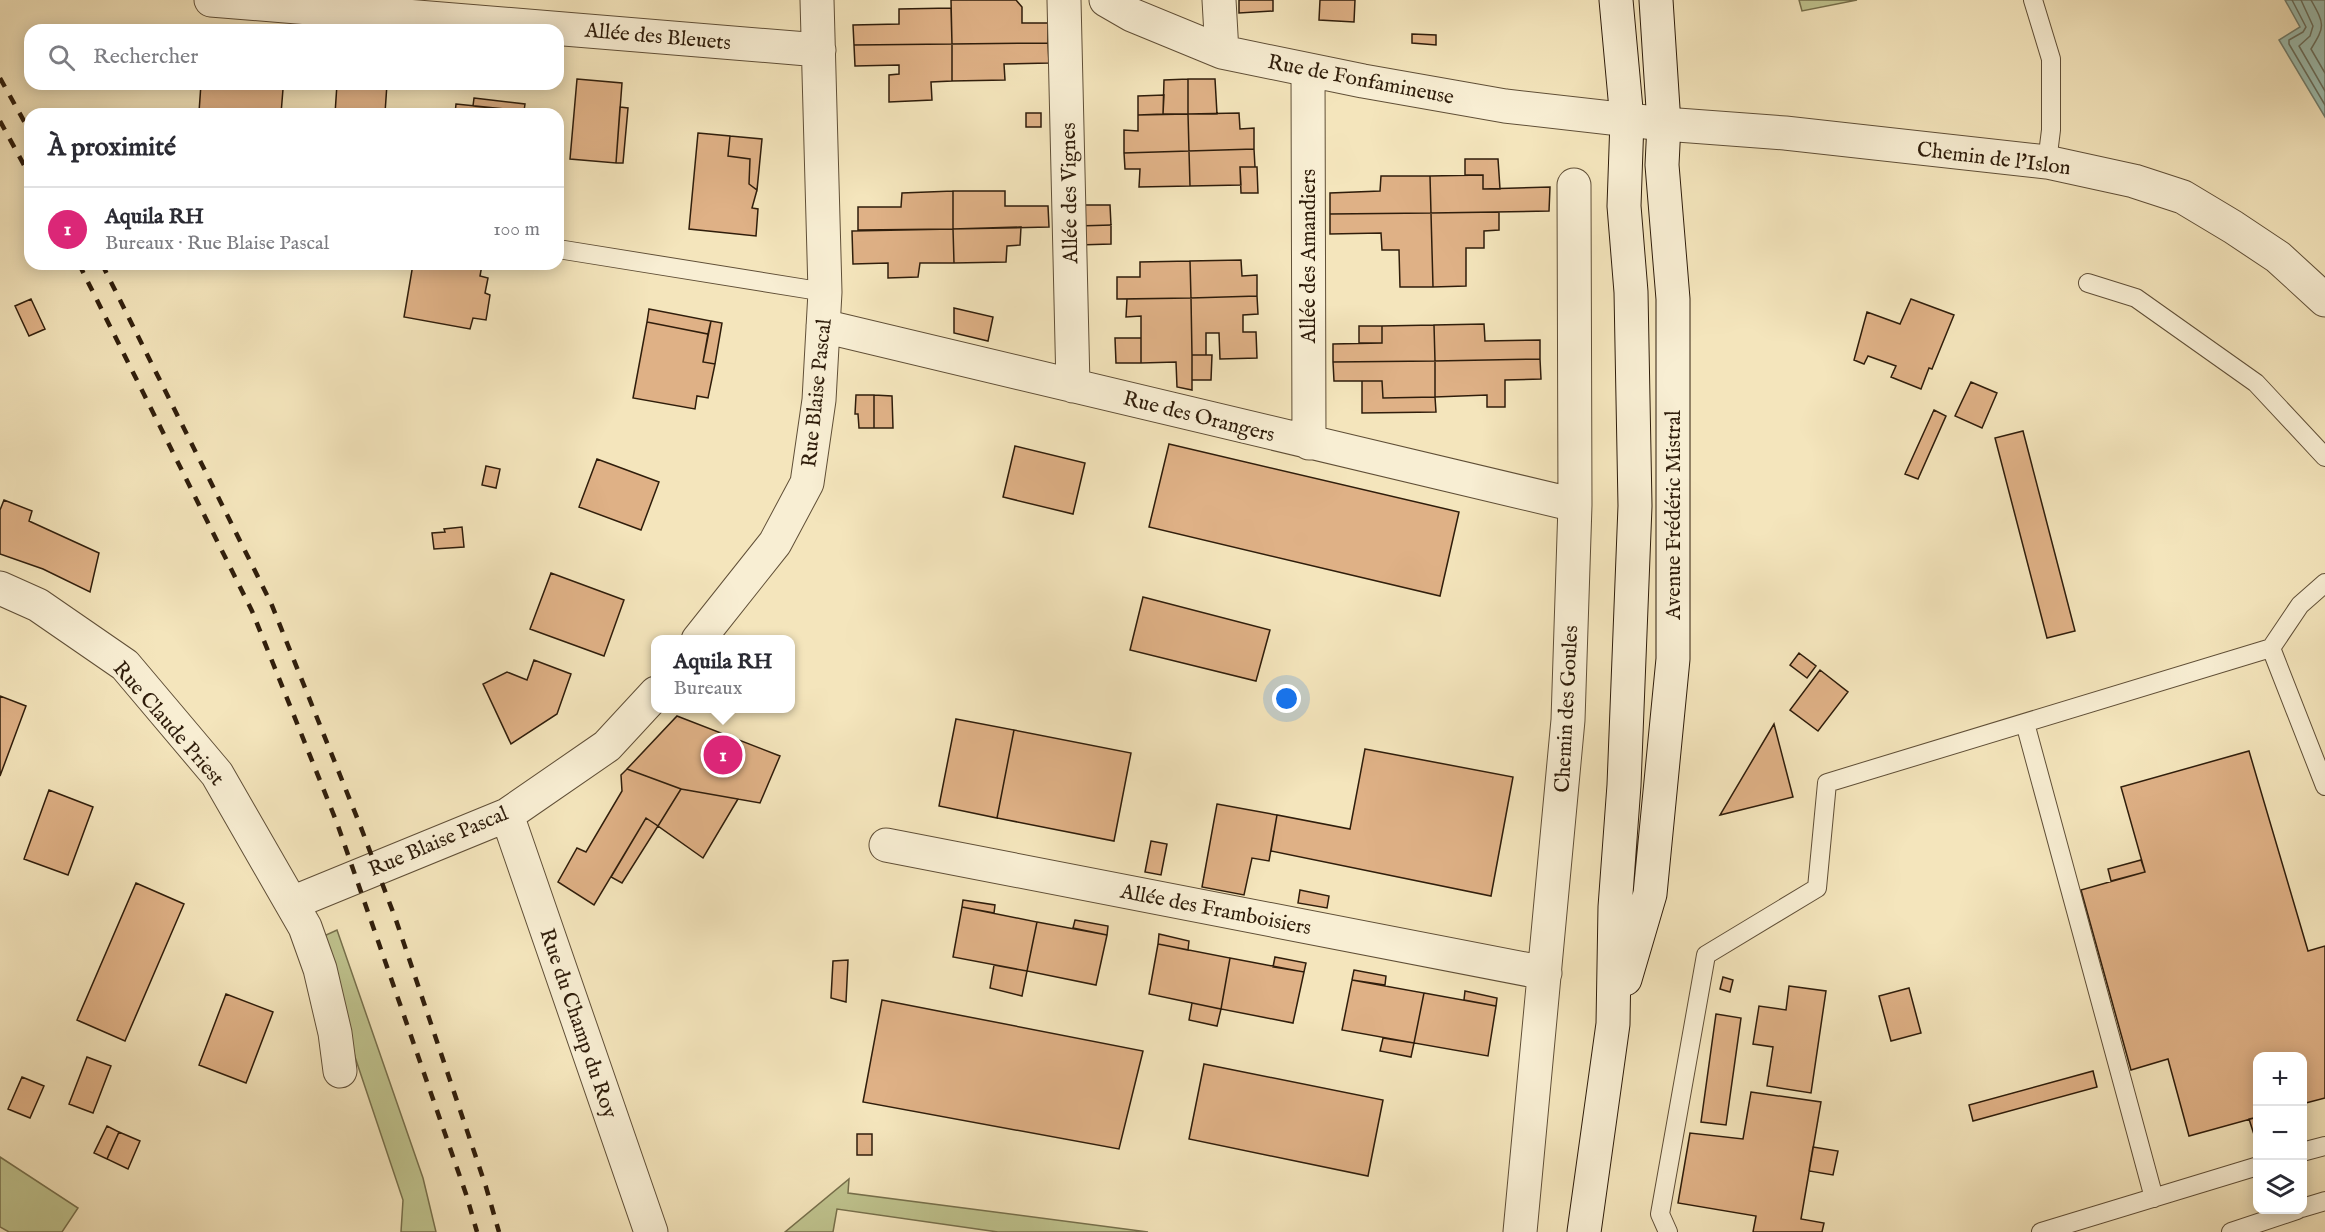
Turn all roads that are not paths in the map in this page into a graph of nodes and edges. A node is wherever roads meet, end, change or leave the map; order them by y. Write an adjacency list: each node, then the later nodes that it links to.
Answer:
1 (211, 0): 9 (street, Allée des Bleuets)
2 (818, 0): 11 (street, Rue Blaise Pascal)
3 (1064, 0): 23 (street, Allée des Vignes)
4 (1106, 0): 12 (street, Rue de Fonfamineuse)
5 (1219, 0): 12 (street)
6 (1616, 0): 14 (street, Avenue Frédéric Mistral)
7 (1656, 0): 15 (street, Avenue Frédéric Mistral)
8 (2033, 0): 16 (lane)
9 (503, 24)
10 (564, 29): 11 (street, Allée des Bleuets)
11 (819, 50): 20 (street, Rue Blaise Pascal)
12 (1222, 52): 13 (street, Rue de Fonfamineuse)
13 (1308, 70): 14 (street, Rue de Fonfamineuse); 24 (street, Allée des Amandiers)
14 (1627, 120): 15 (street, Chemin de l'Islon); 38 (street, Avenue Frédéric Mistral)
15 (1664, 124): 16 (street, Chemin de l'Islon); 38 (street, Avenue Frédéric Mistral)
16 (2047, 162): 21 (street, Chemin de l'Islon)
17 (1574, 185): 26 (street, Chemin des Goules)
18 (564, 250): 20 (lane, Rue Blaise Pascal)
19 (2088, 283): 25 (lane)
20 (825, 291): 22 (street, Rue Blaise Pascal)
21 (2325, 300)
22 (823, 326): 23 (street, Rue des Orangers); 29 (street, Rue Blaise Pascal)
23 (1073, 386): 24 (street, Rue des Orangers)
24 (1309, 443): 26 (street, Rue des Orangers)
25 (2325, 457)
26 (1575, 505): 37 (street, Chemin des Goules)
27 (2325, 583): 30 (lane)
28 (0, 588): 36 (street, Rue Claude Priest)
29 (701, 635)
30 (2271, 648): 32 (lane); 33 (lane)
31 (651, 698): 34 (street, Rue Blaise Pascal)
32 (2025, 723): 43 (lane); 51 (lane)
33 (2325, 786)
34 (507, 815): 36 (street, Rue Blaise Pascal); 48 (street, Rue du Champ du Roy)
35 (886, 845): 37 (street, Allée des Framboisiers)
36 (292, 903): 39 (street, Rue Claude Priest)
37 (1545, 974): 49 (street, Chemin des Goules)
38 (1613, 1024): 50 (street, Avenue Frédéric Mistral)
39 (340, 1071)
40 (2325, 1146): 41 (lane)
41 (2307, 1151)
42 (2253, 1168): 43 (lane)
43 (2154, 1198): 52 (lane)
44 (2325, 1201): 45 (lane)
45 (2307, 1207)
46 (2284, 1214): 53 (lane)
47 (2293, 1214): 54 (lane)
48 (651, 1232)
49 (1520, 1232)
50 (1584, 1232)
51 (1668, 1232)
52 (2041, 1232)
53 (2231, 1232)
54 (2271, 1232)

